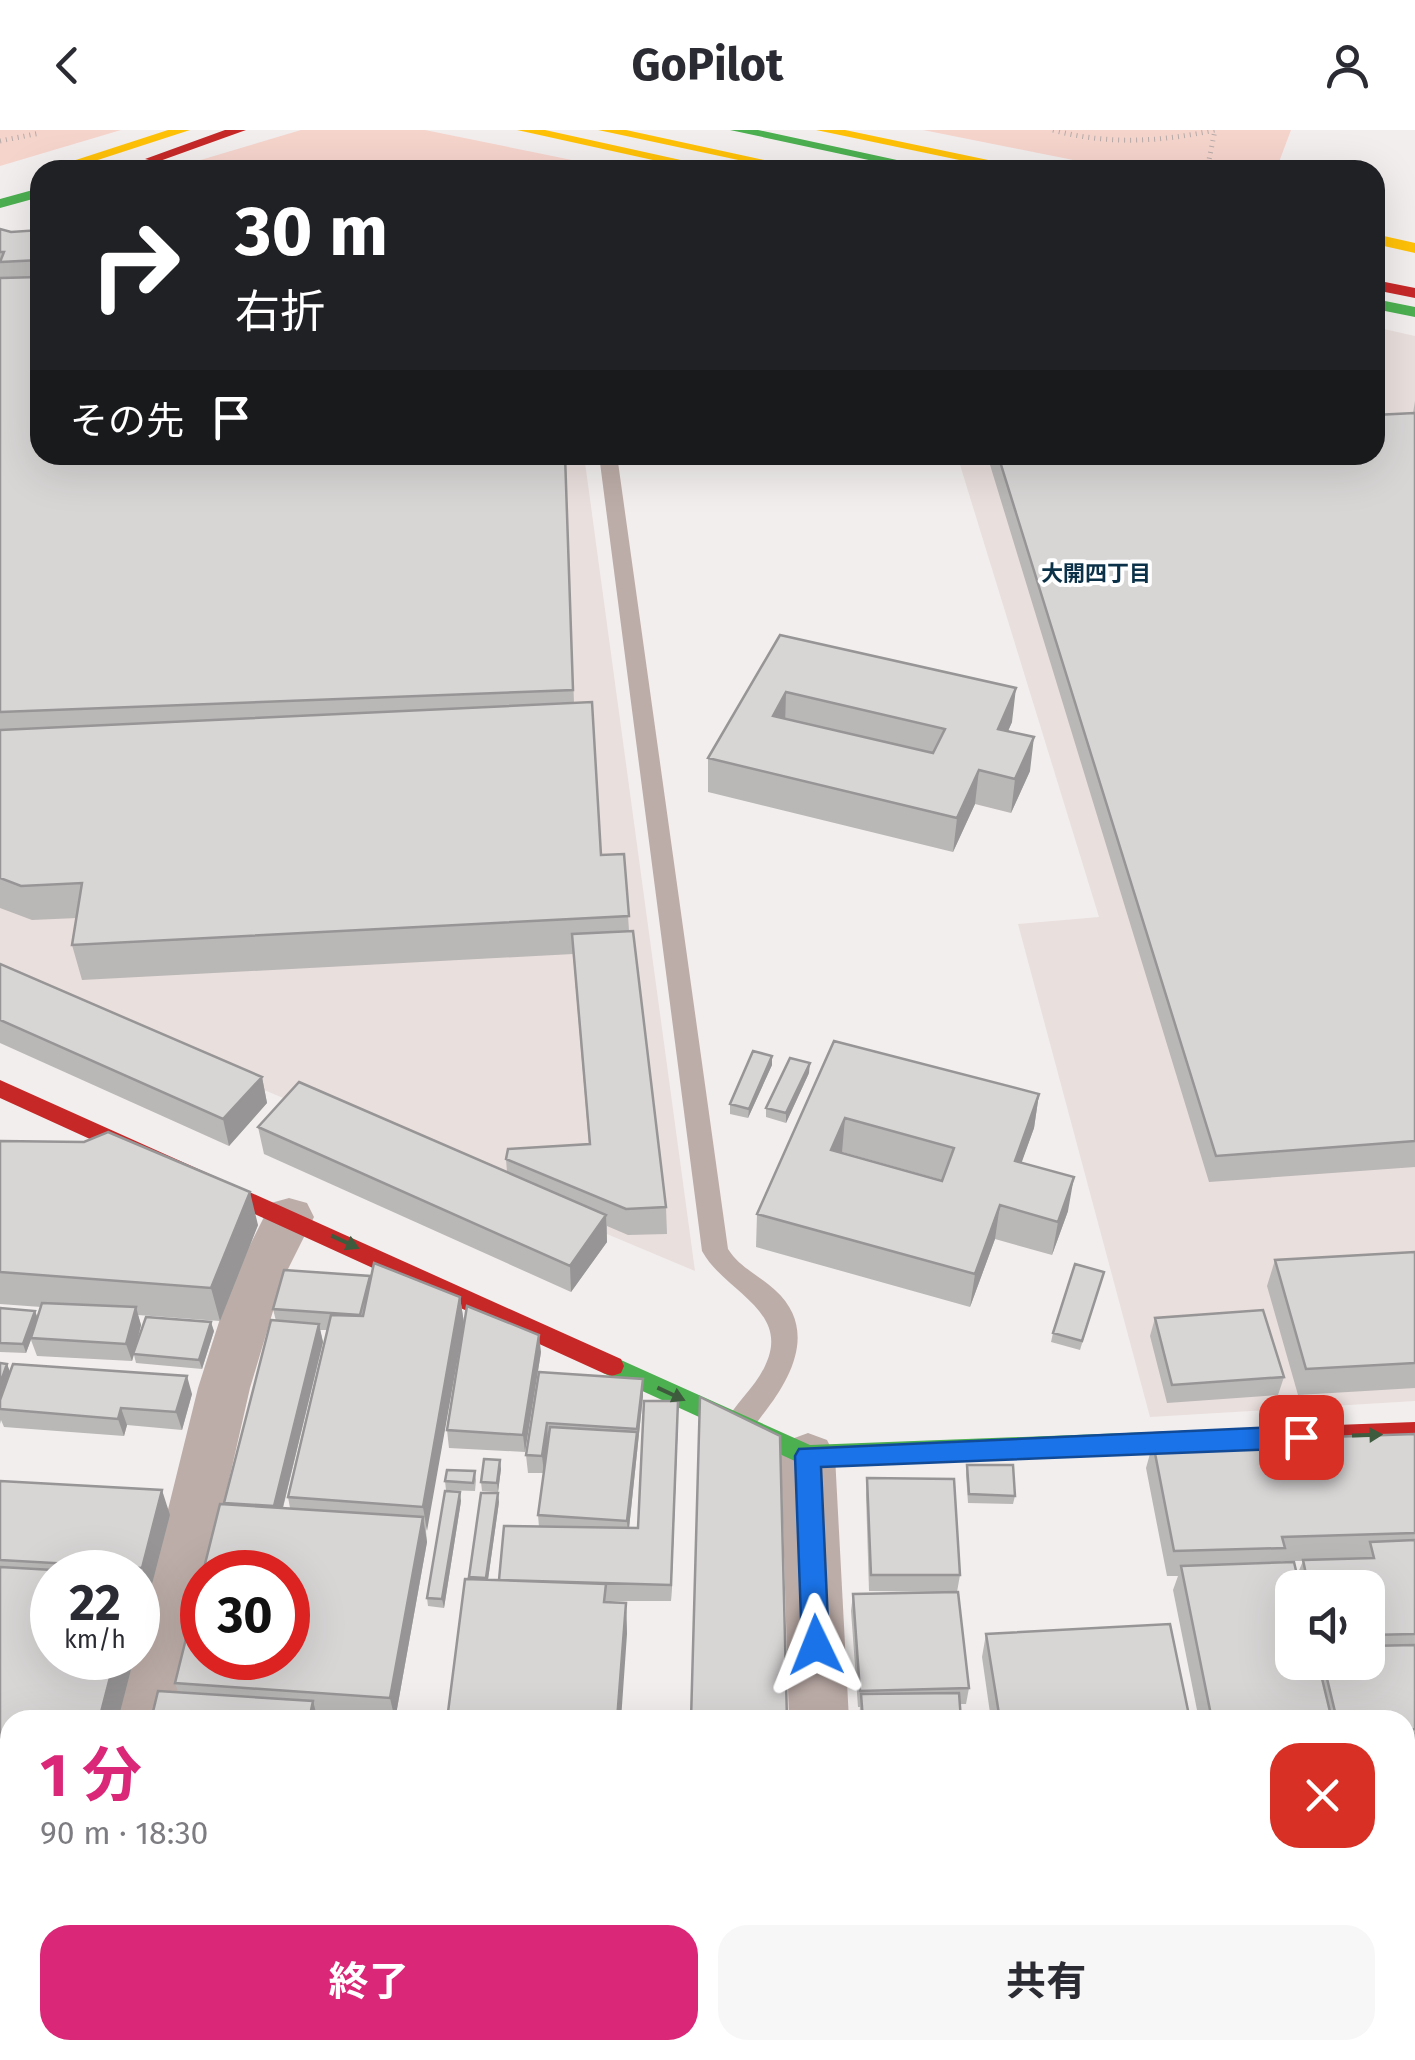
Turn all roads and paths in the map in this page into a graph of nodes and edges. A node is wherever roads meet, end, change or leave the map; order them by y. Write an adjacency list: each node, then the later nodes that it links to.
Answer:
1 (183, 130): 10 (main road)
2 (239, 130): 11 (main road)
3 (524, 130): 12 (main road)
4 (605, 130): 13 (main road)
5 (737, 130): 14 (main road)
6 (823, 130): 15 (main road)
7 (1053, 130): 16 (path)
8 (42, 133): 9 (path)
9 (0, 141)
10 (85, 160)
11 (146, 160)
12 (670, 160)
13 (754, 160)
14 (886, 160)
15 (977, 160)
16 (1210, 160)
17 (30, 177): 18 (main road)
18 (0, 185)
19 (30, 195): 20 (main road)
20 (0, 204)
21 (1385, 241): 22 (main road)
22 (1415, 248)
23 (1385, 260): 24 (main road)
24 (1415, 266)
25 (1385, 287): 26 (main road)
26 (1415, 293)
27 (1385, 306): 28 (main road)
28 (1415, 312)
29 (609, 465): 34 (lane)
30 (0, 1088): 31 (main road)
31 (289, 1216): 33 (street); 34 (main road, one-way to 34)
32 (168, 1383): 33 (street)
33 (224, 1388): 37 (street)
34 (738, 1425): 36 (main road)
35 (1415, 1433): 36 (main road, one-way to 35)
36 (808, 1456): 38 (street)
37 (147, 1710)
38 (818, 1710)

